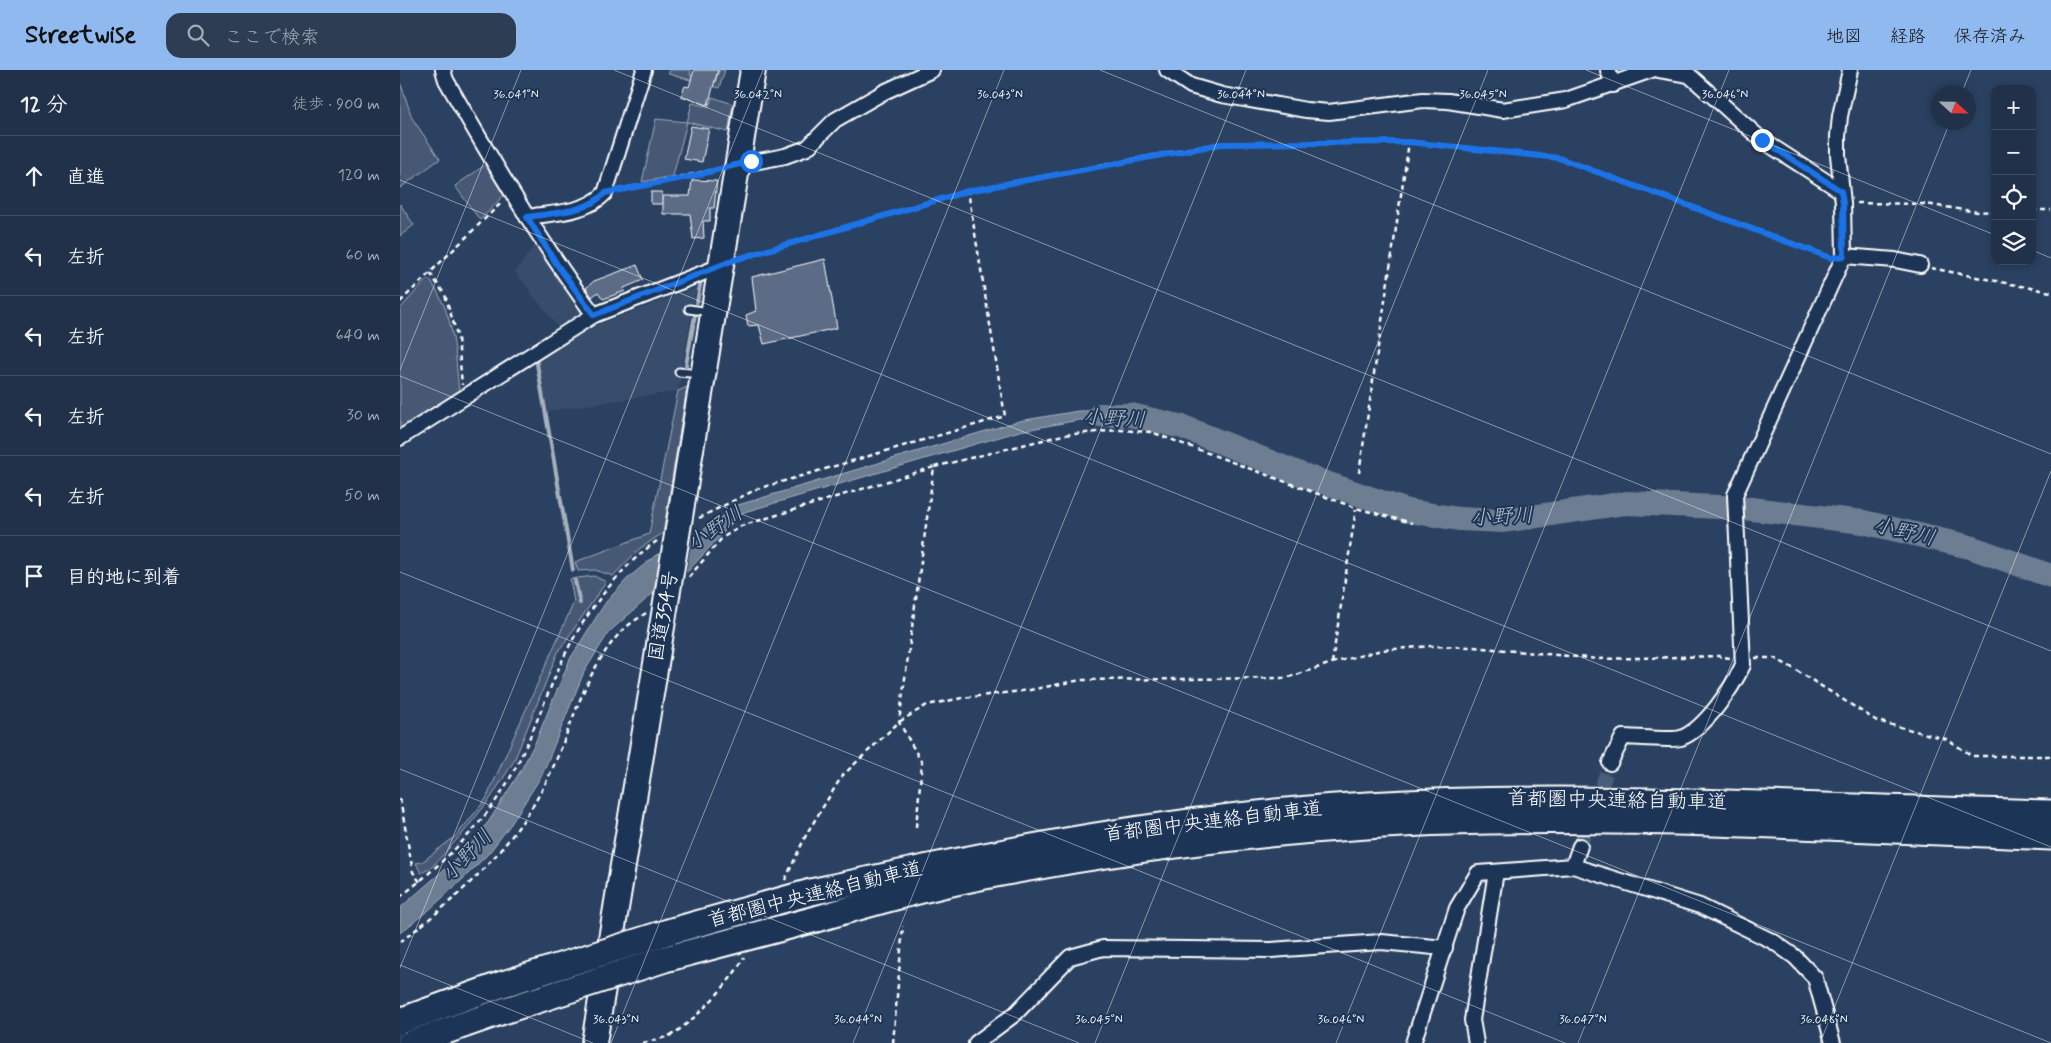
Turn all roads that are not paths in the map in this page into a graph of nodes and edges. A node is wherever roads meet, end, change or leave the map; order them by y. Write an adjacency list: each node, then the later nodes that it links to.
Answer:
1 (443, 70): 13 (street)
2 (644, 70): 13 (street)
3 (753, 70): 11 (highway, 国道354号)
4 (932, 70): 11 (street)
5 (1167, 70): 10 (street)
6 (1608, 70): 10 (street)
7 (1652, 70): 10 (street)
8 (1659, 70): 12 (street)
9 (1850, 70): 12 (street)
10 (1613, 85)
11 (738, 164): 16 (highway, 国道354号)
12 (1842, 197): 14 (street)
13 (527, 217): 19 (street)
14 (1844, 256): 15 (street); 23 (street)
15 (1920, 265)
16 (721, 266): 18 (highway, 国道354号); 19 (street)
17 (689, 309): 18 (lane)
18 (714, 312): 21 (highway, 国道354号)
19 (594, 315): 22 (street)
20 (679, 372): 21 (lane)
21 (703, 375): 32 (highway, 国道354号)
22 (400, 438)
23 (1610, 763)
24 (2051, 814): 30 (highway, 首都圏中央連絡自動車道, bridge)
25 (2051, 836): 31 (highway, 首都圏中央連絡自動車道, bridge)
26 (1580, 846): 27 (street)
27 (1573, 866): 28 (street); 36 (street)
28 (1496, 872): 29 (street); 35 (street)
29 (1446, 948): 33 (street); 34 (street)
30 (400, 1021)
31 (412, 1043)
32 (594, 1043)
33 (976, 1043)
34 (1413, 1043)
35 (1476, 1043)
36 (1833, 1043)

